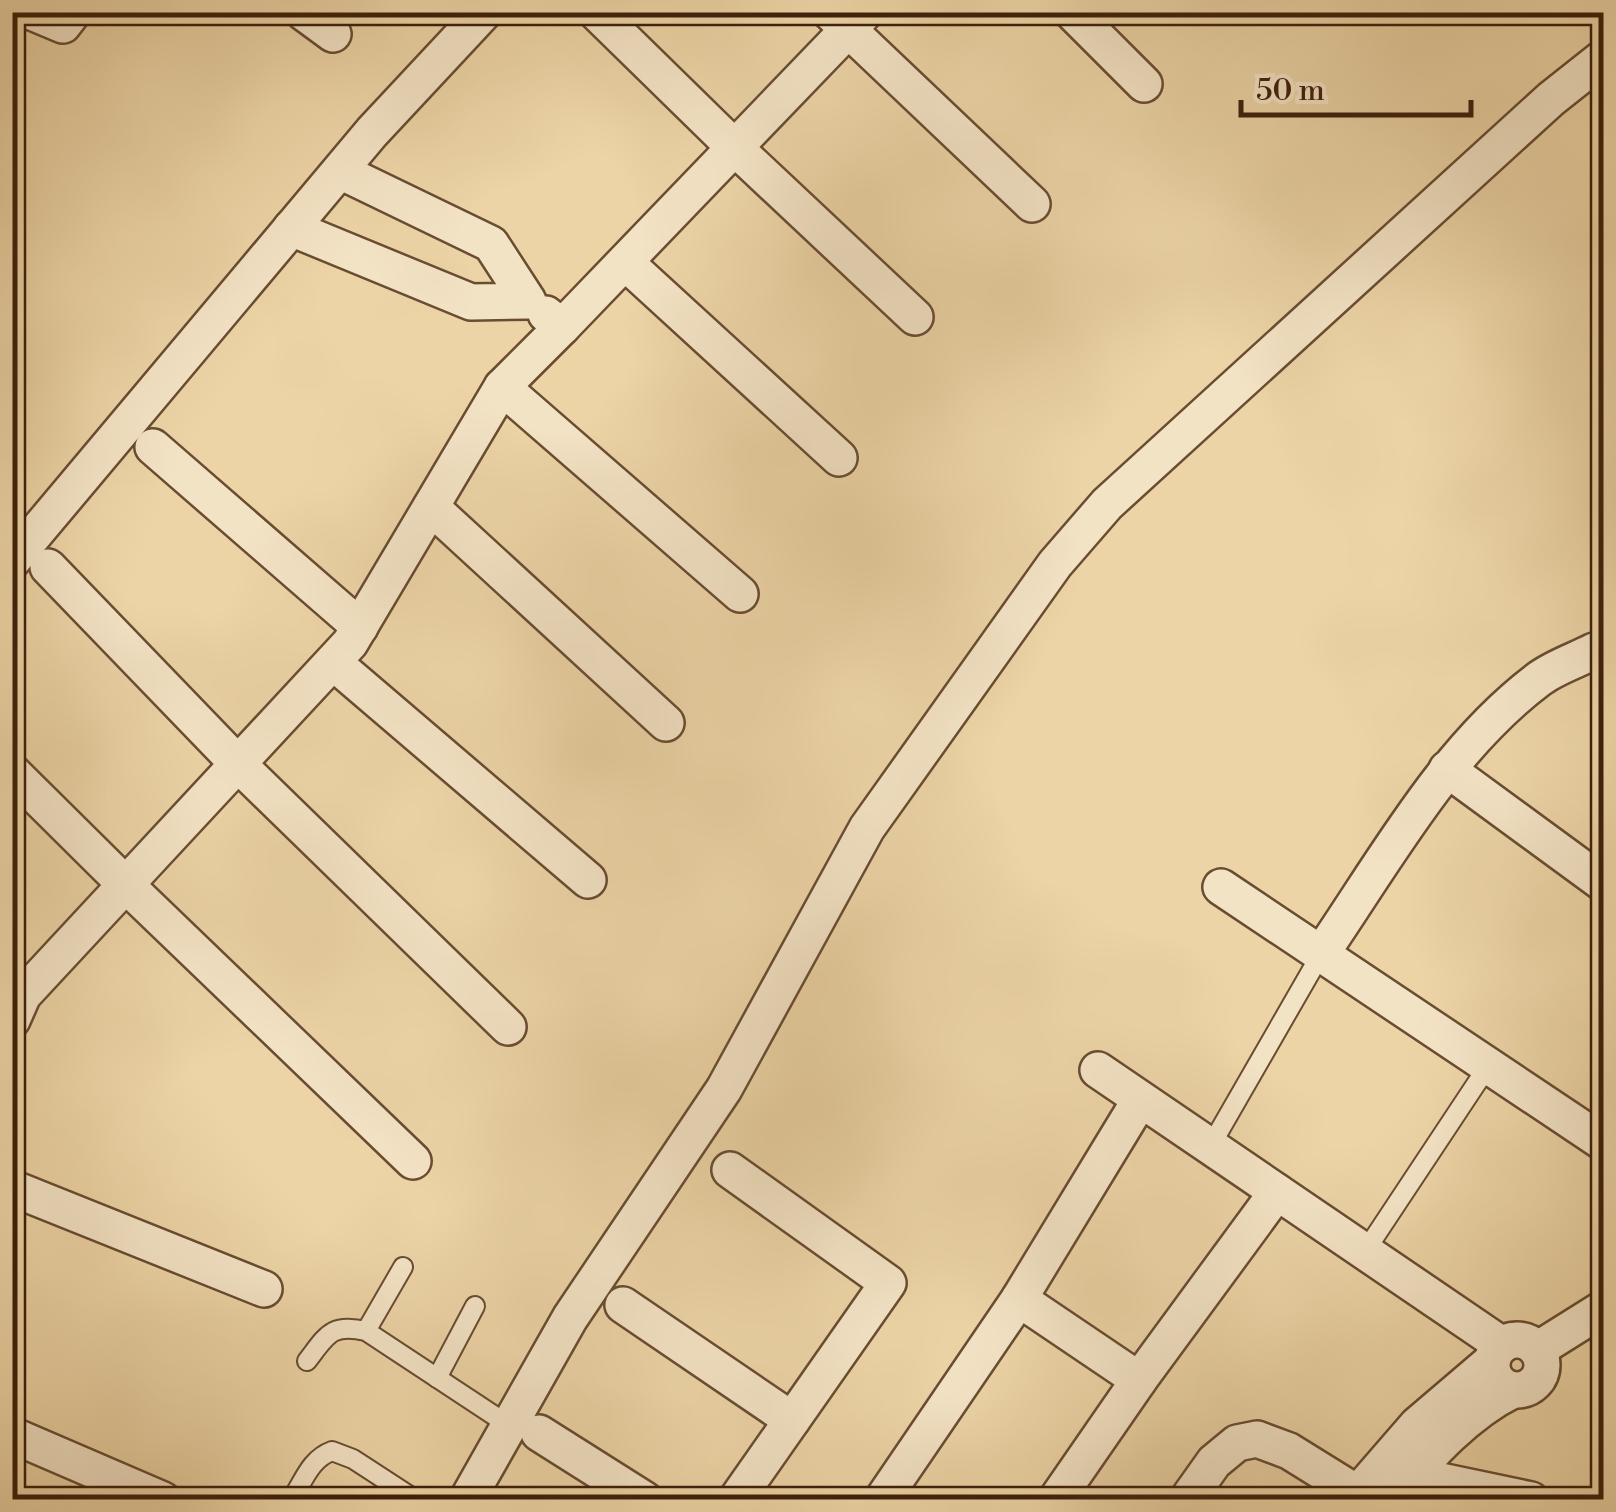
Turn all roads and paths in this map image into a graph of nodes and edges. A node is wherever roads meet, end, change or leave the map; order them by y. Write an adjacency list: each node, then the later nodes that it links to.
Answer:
1 (32, 12): 2 (street)
2 (73, 12)
3 (304, 12): 8 (street)
4 (484, 12): 12 (street)
5 (596, 12): 11 (street)
6 (1072, 12): 10 (street)
7 (848, 18): 11 (street); 13 (street)
8 (332, 34)
9 (1604, 57): 64 (street)
10 (1144, 84)
11 (734, 148): 15 (street); 17 (street)
12 (340, 170): 14 (street); 16 (street)
13 (1032, 204)
14 (291, 228): 16 (street); 23 (street)
15 (625, 262): 18 (street); 21 (street)
16 (526, 298): 18 (street)
17 (915, 318)
18 (562, 327): 19 (street)
19 (502, 386): 22 (street); 25 (street)
20 (153, 446): 26 (street)
21 (839, 458)
22 (431, 507): 26 (street); 29 (street)
23 (12, 561)
24 (48, 568): 30 (street)
25 (740, 594)
26 (360, 627): 28 (street)
27 (1604, 649): 31 (street)
28 (333, 662): 30 (street); 33 (street)
29 (666, 723)
30 (238, 764): 35 (street); 39 (street)
31 (1447, 769): 34 (street); 37 (street)
32 (12, 772): 35 (street)
33 (588, 880)
34 (1604, 884)
35 (126, 885): 38 (street); 45 (street)
36 (1221, 887): 37 (street)
37 (1321, 954): 40 (street); 44 (lane)
38 (16, 1001)
39 (508, 1028)
40 (1488, 1066): 43 (street); 49 (lane)
41 (1098, 1070): 42 (street)
42 (1140, 1100): 44 (street); 52 (street)
43 (1604, 1144)
44 (1210, 1147): 48 (street)
45 (413, 1162)
46 (730, 1170): 63 (street)
47 (12, 1188): 51 (street)
48 (1277, 1192): 49 (street); 61 (street)
49 (1366, 1250): 58 (street)
50 (403, 1267): 56 (lane)
51 (264, 1289)
52 (1018, 1299): 61 (street); 74 (street)
53 (623, 1305): 63 (street)
54 (475, 1306): 60 (lane)
55 (1604, 1308): 57 (street)
56 (366, 1331): 59 (lane); 60 (lane)
57 (1538, 1350): 58 (street); 62 (street)
58 (1497, 1353): 62 (street); 66 (street)
59 (307, 1361)
60 (437, 1378): 64 (lane)
61 (1139, 1380): 75 (street)
62 (1513, 1390): 66 (street)
63 (792, 1420): 73 (street)
64 (524, 1429): 71 (street); 72 (street)
65 (12, 1435): 69 (street)
66 (1406, 1459): 68 (street); 77 (street)
67 (296, 1492): 70 (lane)
68 (1367, 1497): 76 (street)
69 (164, 1500)
70 (416, 1500)
71 (467, 1500)
72 (645, 1500)
73 (736, 1500)
74 (882, 1500)
75 (1056, 1500)
76 (1188, 1500)
77 (1532, 1500)

